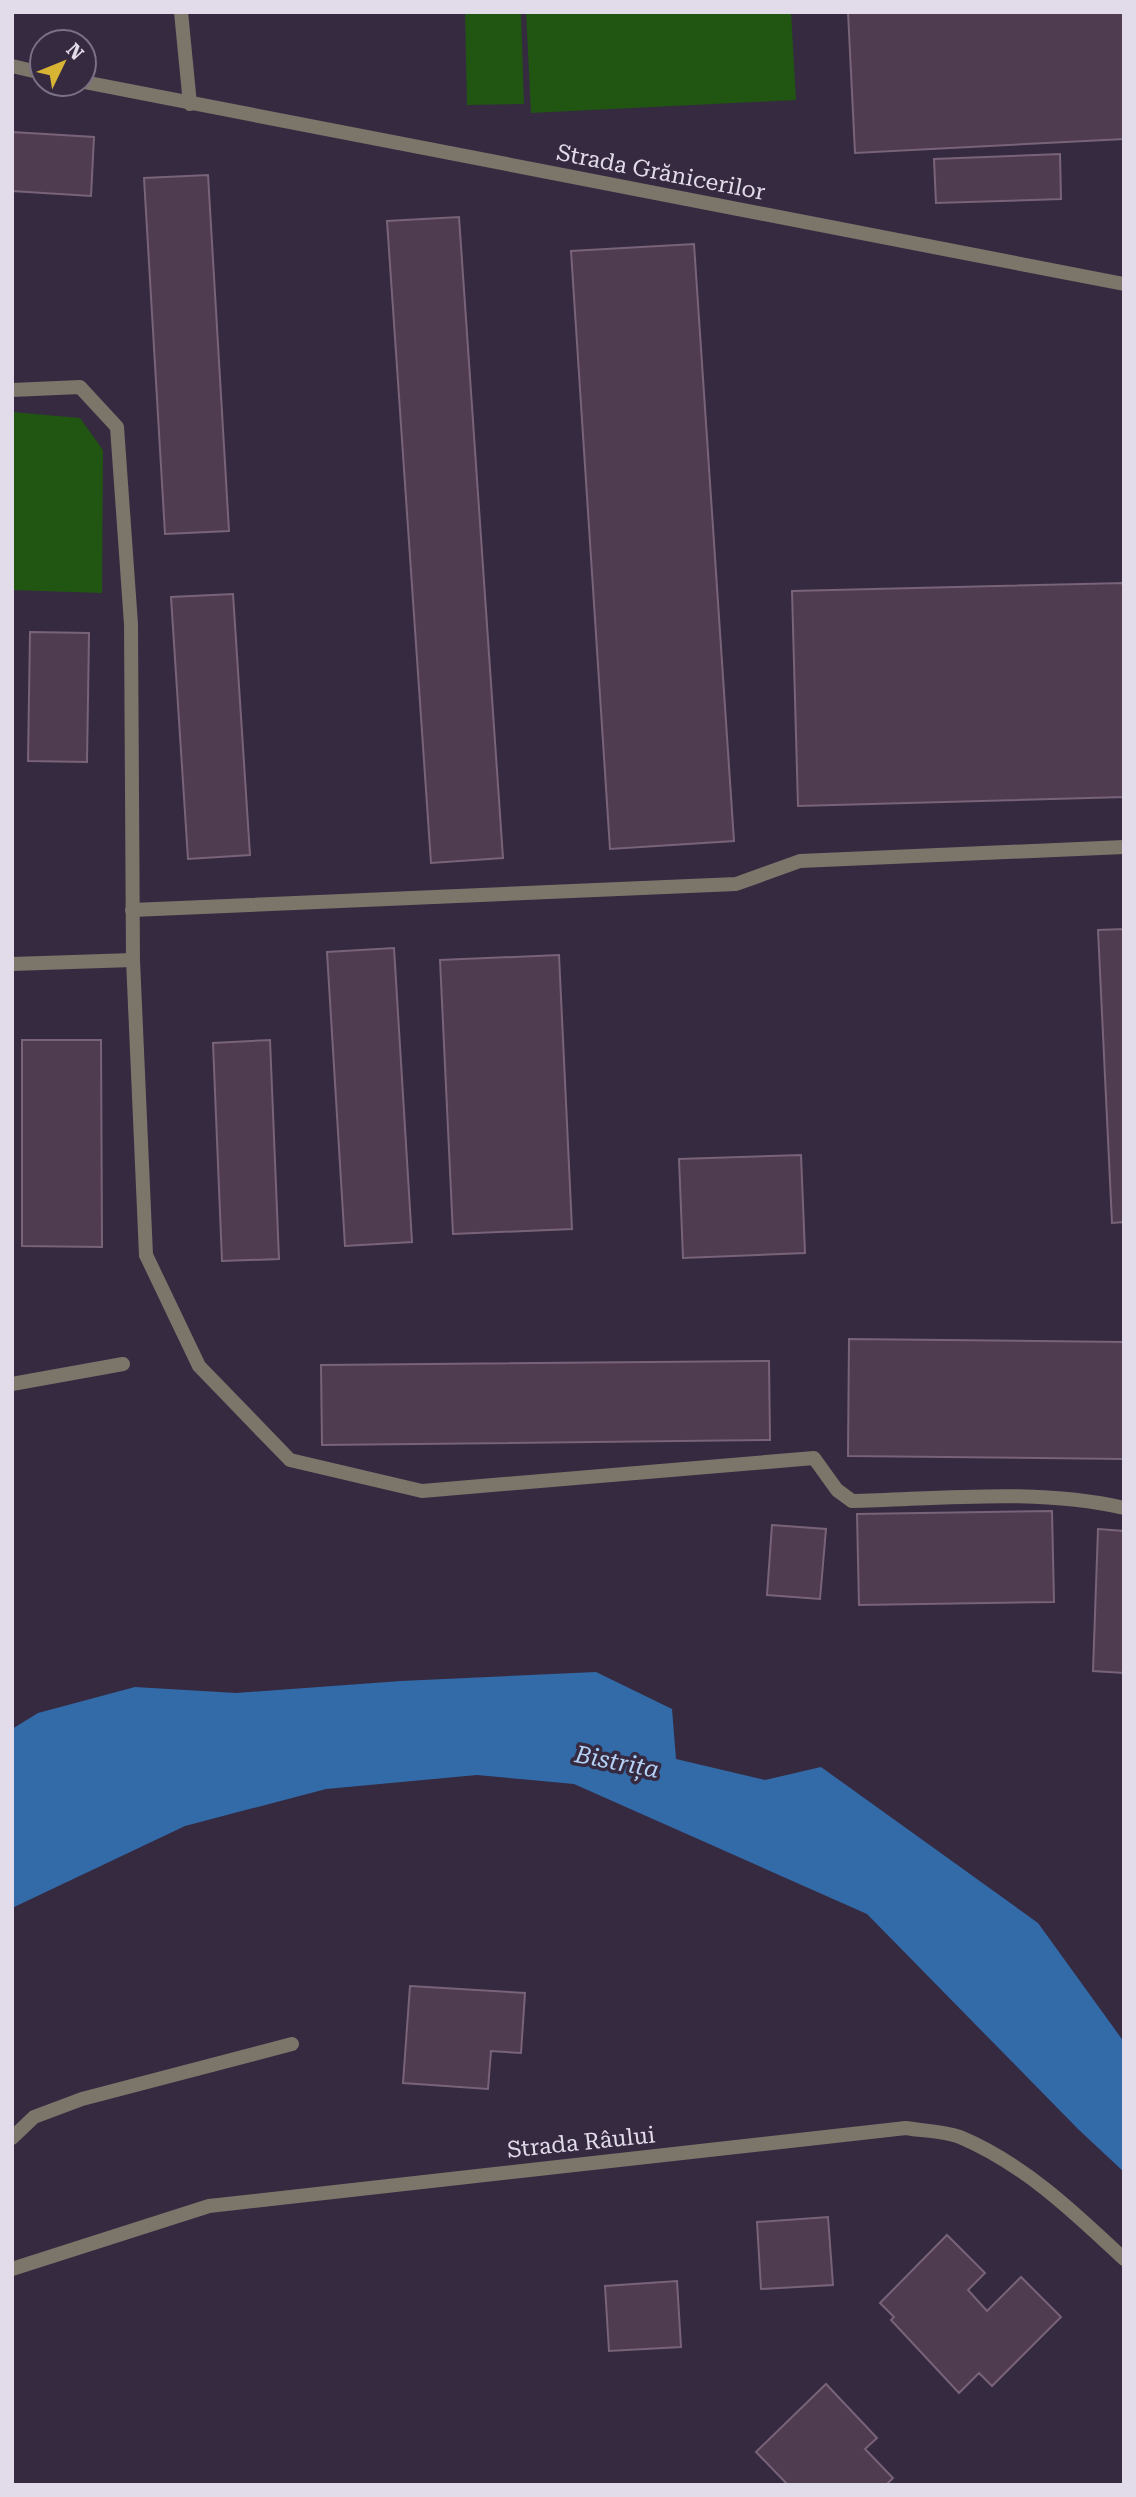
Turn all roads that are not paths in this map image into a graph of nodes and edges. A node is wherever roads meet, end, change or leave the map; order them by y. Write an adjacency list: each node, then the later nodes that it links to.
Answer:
1 (181, 12): 3 (street)
2 (98, 85): 3 (street, Strada Grănicerilor)
3 (190, 104): 4 (street, Strada Grănicerilor)
4 (1124, 284)
5 (12, 390): 7 (street)
6 (1124, 847): 7 (street)
7 (132, 910): 8 (street)
8 (133, 960): 9 (street); 12 (street)
9 (12, 964)
10 (123, 1364): 11 (street)
11 (12, 1384)
12 (1124, 1508)
13 (292, 2045): 14 (street)
14 (12, 2138)
15 (1124, 2259): 16 (street, Strada Râului)
16 (12, 2269)

